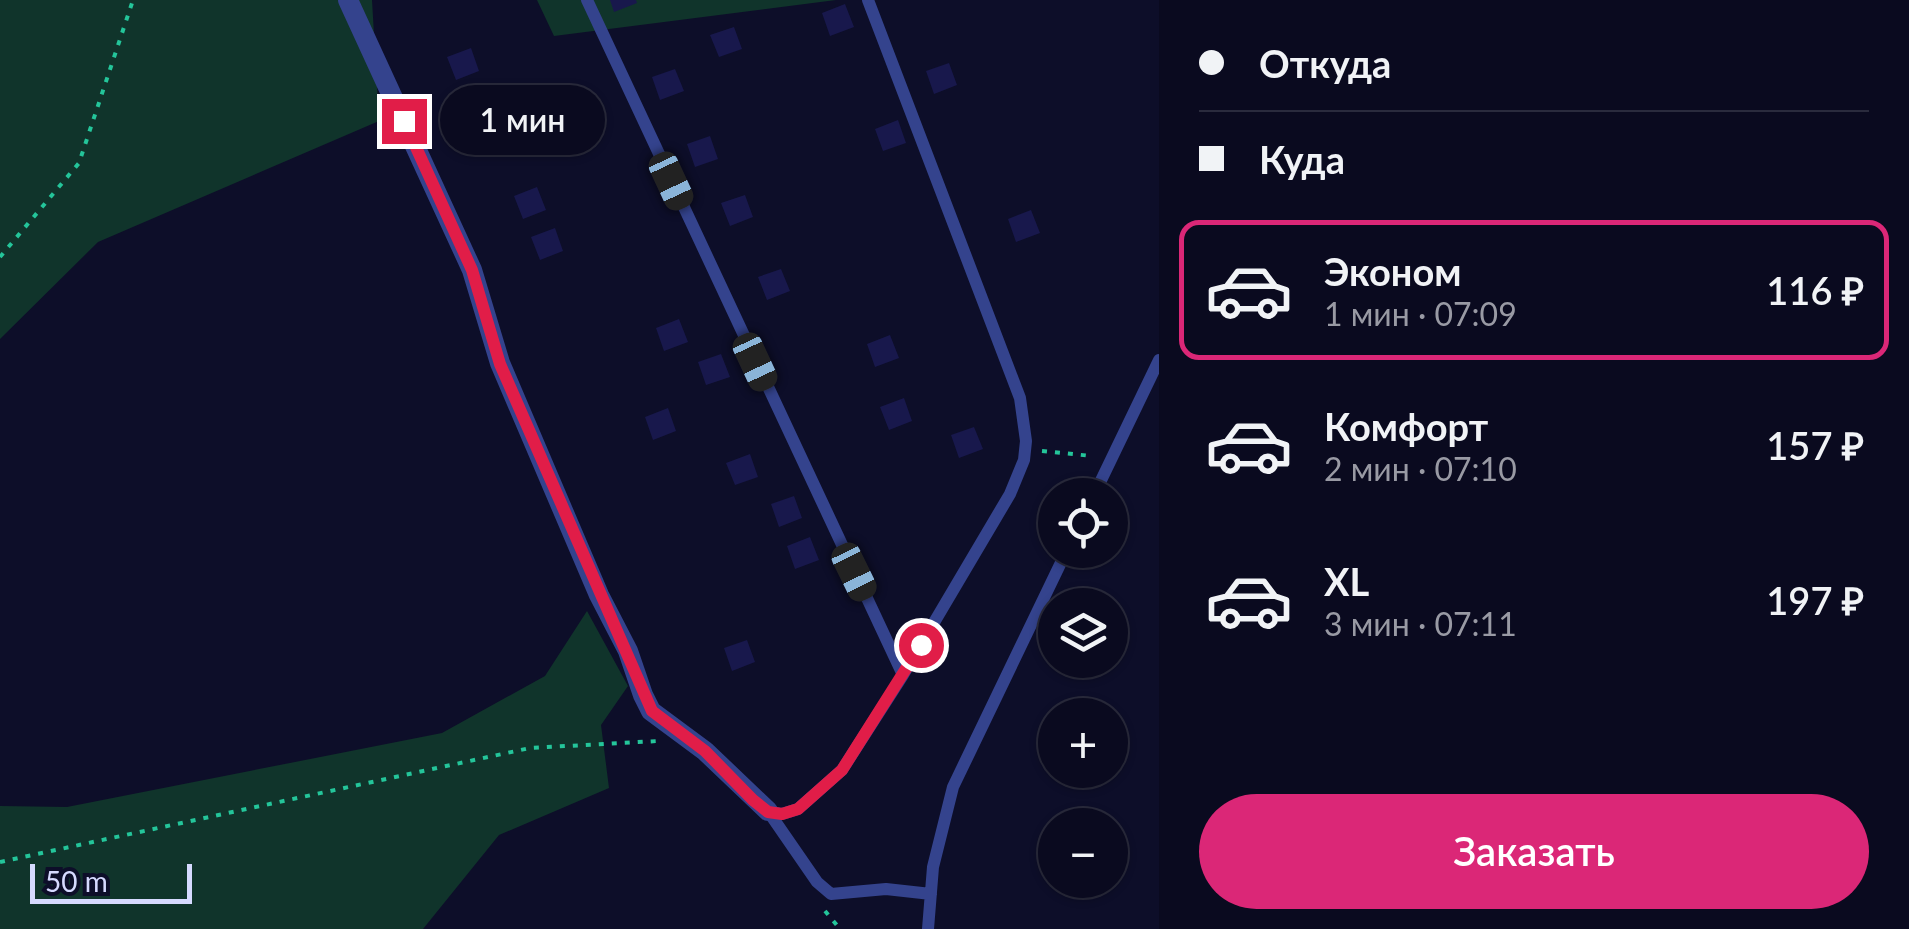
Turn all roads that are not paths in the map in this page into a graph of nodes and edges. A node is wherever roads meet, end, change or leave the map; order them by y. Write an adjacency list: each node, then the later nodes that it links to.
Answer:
1 (348, 0): 8 (street)
2 (587, 0): 7 (lane)
3 (868, 0): 7 (lane)
4 (1159, 360): 5 (lane)
5 (1102, 478)
6 (1059, 568): 9 (lane)
7 (903, 675): 8 (lane)
8 (768, 812): 9 (lane)
9 (931, 894): 10 (lane)
10 (928, 929)

